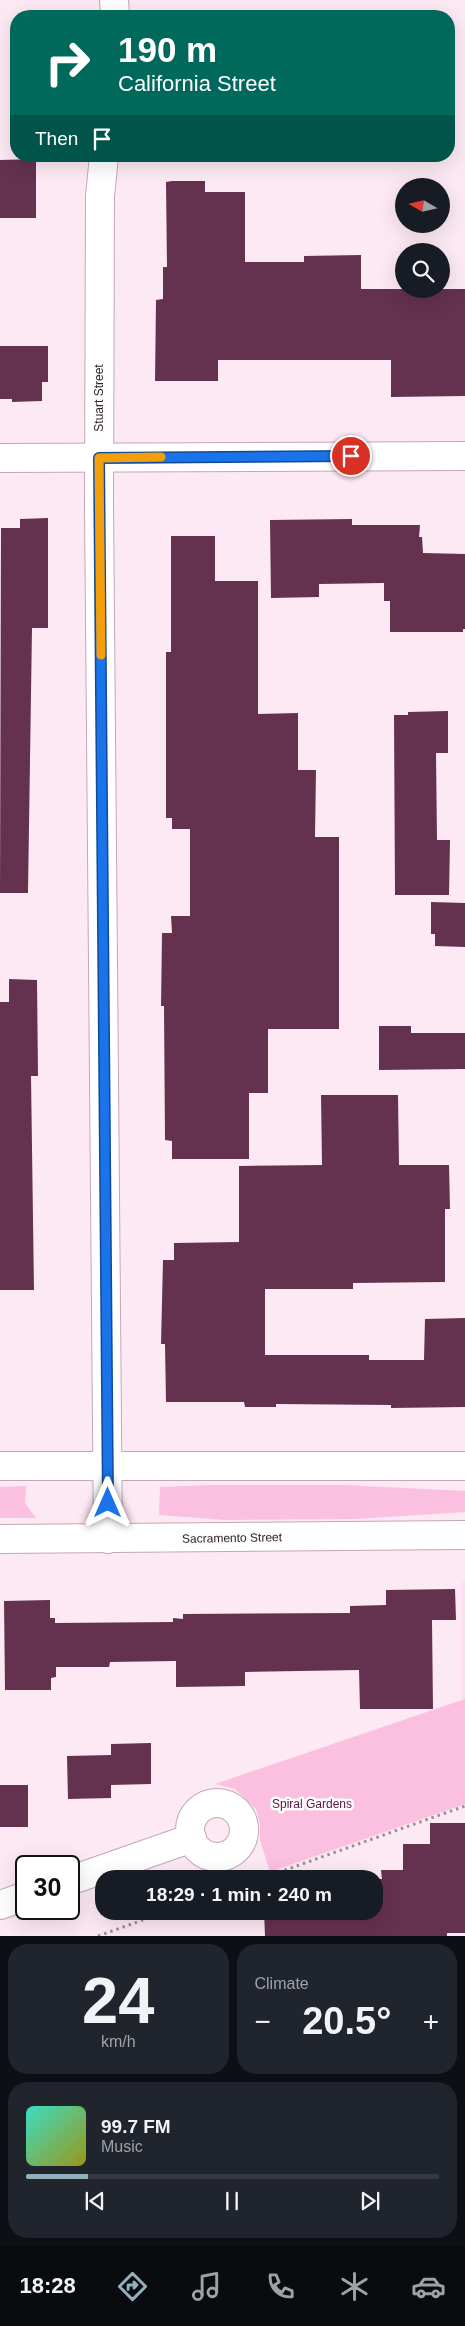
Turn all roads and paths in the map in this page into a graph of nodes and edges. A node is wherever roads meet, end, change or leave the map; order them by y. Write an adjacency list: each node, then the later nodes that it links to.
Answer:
1 (103, 162): 4 (street, Stuart Street)
2 (465, 456): 4 (street)
3 (0, 458): 4 (street)
4 (99, 458): 7 (street, Stuart Street)
5 (0, 1466): 7 (street)
6 (465, 1466): 7 (street)
7 (108, 1467): 10 (street, Stuart Street)
8 (465, 1535): 10 (street, Sacramento Street)
9 (0, 1539): 10 (street, Sacramento Street)
10 (108, 1539)
11 (465, 1806): 13 (path)
12 (192, 1838): 14 (street)
13 (285, 1870)
14 (80, 1877)
15 (15, 1900): 16 (street)
16 (0, 1905)
17 (143, 1920): 18 (path)
18 (98, 1936)

